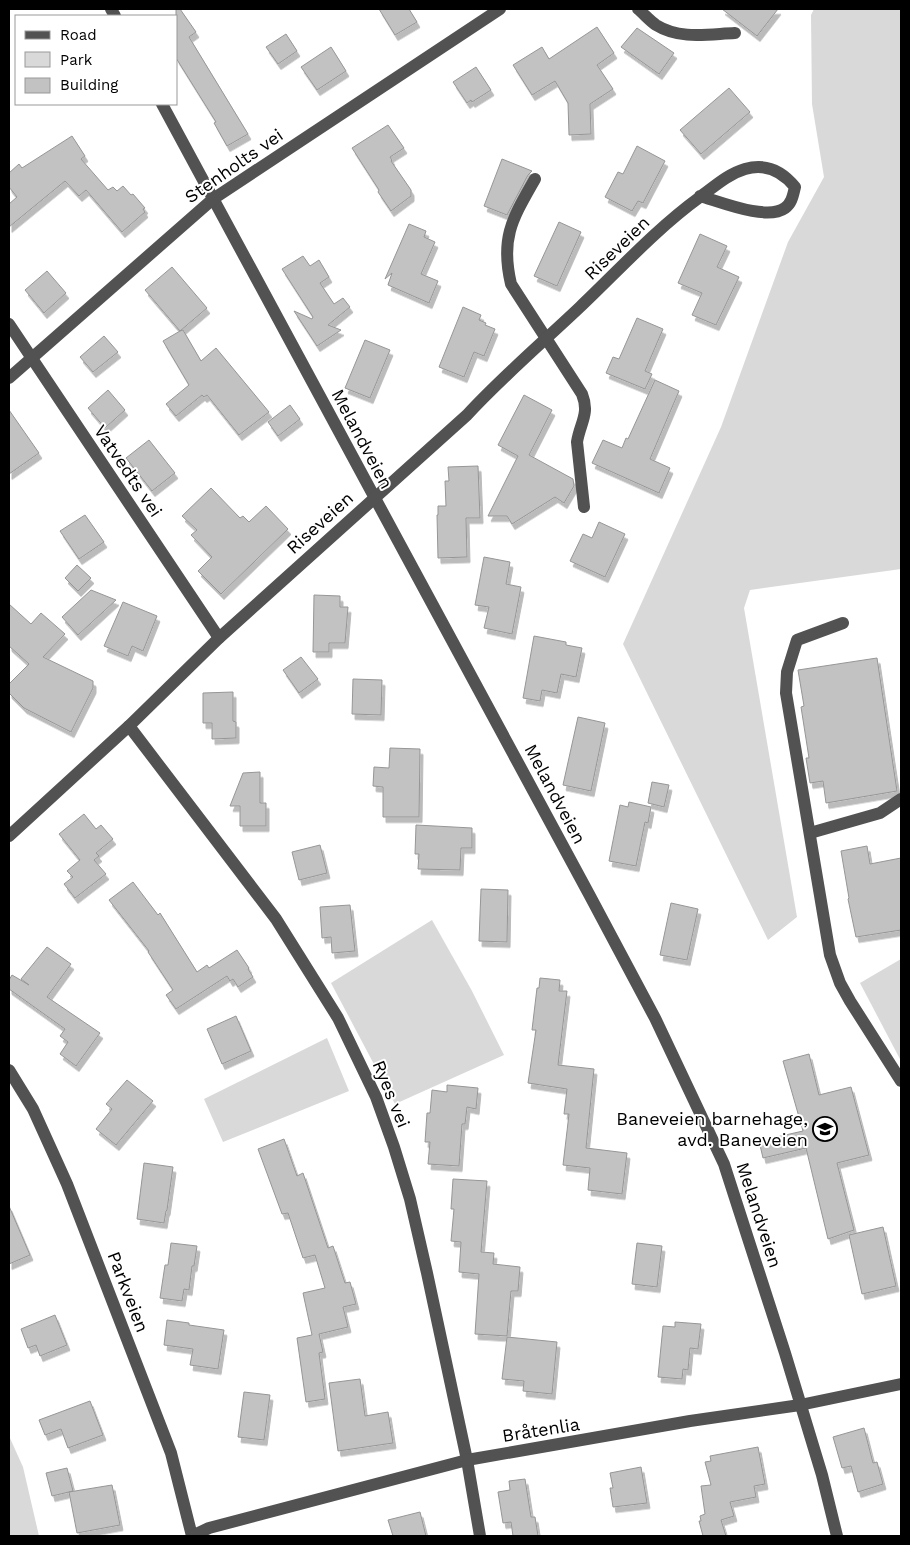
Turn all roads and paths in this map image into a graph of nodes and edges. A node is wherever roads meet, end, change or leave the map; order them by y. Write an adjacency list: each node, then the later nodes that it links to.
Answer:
1 (500, 9): 7 (street, Stenholts vei)
2 (638, 9): 3 (street)
3 (735, 32)
4 (163, 105): 7 (street, Melandveien)
5 (535, 179): 9 (street)
6 (700, 196): 6 (street, Riseveien); 9 (street, Riseveien)
7 (213, 199): 10 (street, Stenholts vei); 12 (street, Melandveien)
8 (9, 324): 10 (street, Vatvedts vei)
9 (546, 339): 12 (street, Riseveien); 13 (street)
10 (31, 358): 11 (street, Stenholts vei); 15 (street, Vatvedts vei)
11 (9, 378)
12 (374, 498): 15 (street, Riseveien); 23 (street, Melandveien)
13 (584, 507)
14 (843, 623): 18 (street)
15 (219, 638): 16 (street, Riseveien)
16 (129, 726): 19 (street, Riseveien); 24 (street, Ryes vei)
17 (901, 799): 18 (street)
18 (810, 833): 21 (street)
19 (9, 836)
20 (9, 1070): 25 (street, Parkveien)
21 (901, 1081)
22 (901, 1384): 23 (street, Bråtenlia)
23 (800, 1404): 24 (street, Bråtenlia); 27 (street, Melandveien)
24 (467, 1460): 25 (street, Bråtenlia); 26 (street, Ryes vei)
25 (192, 1536)
26 (480, 1536)
27 (837, 1536)

